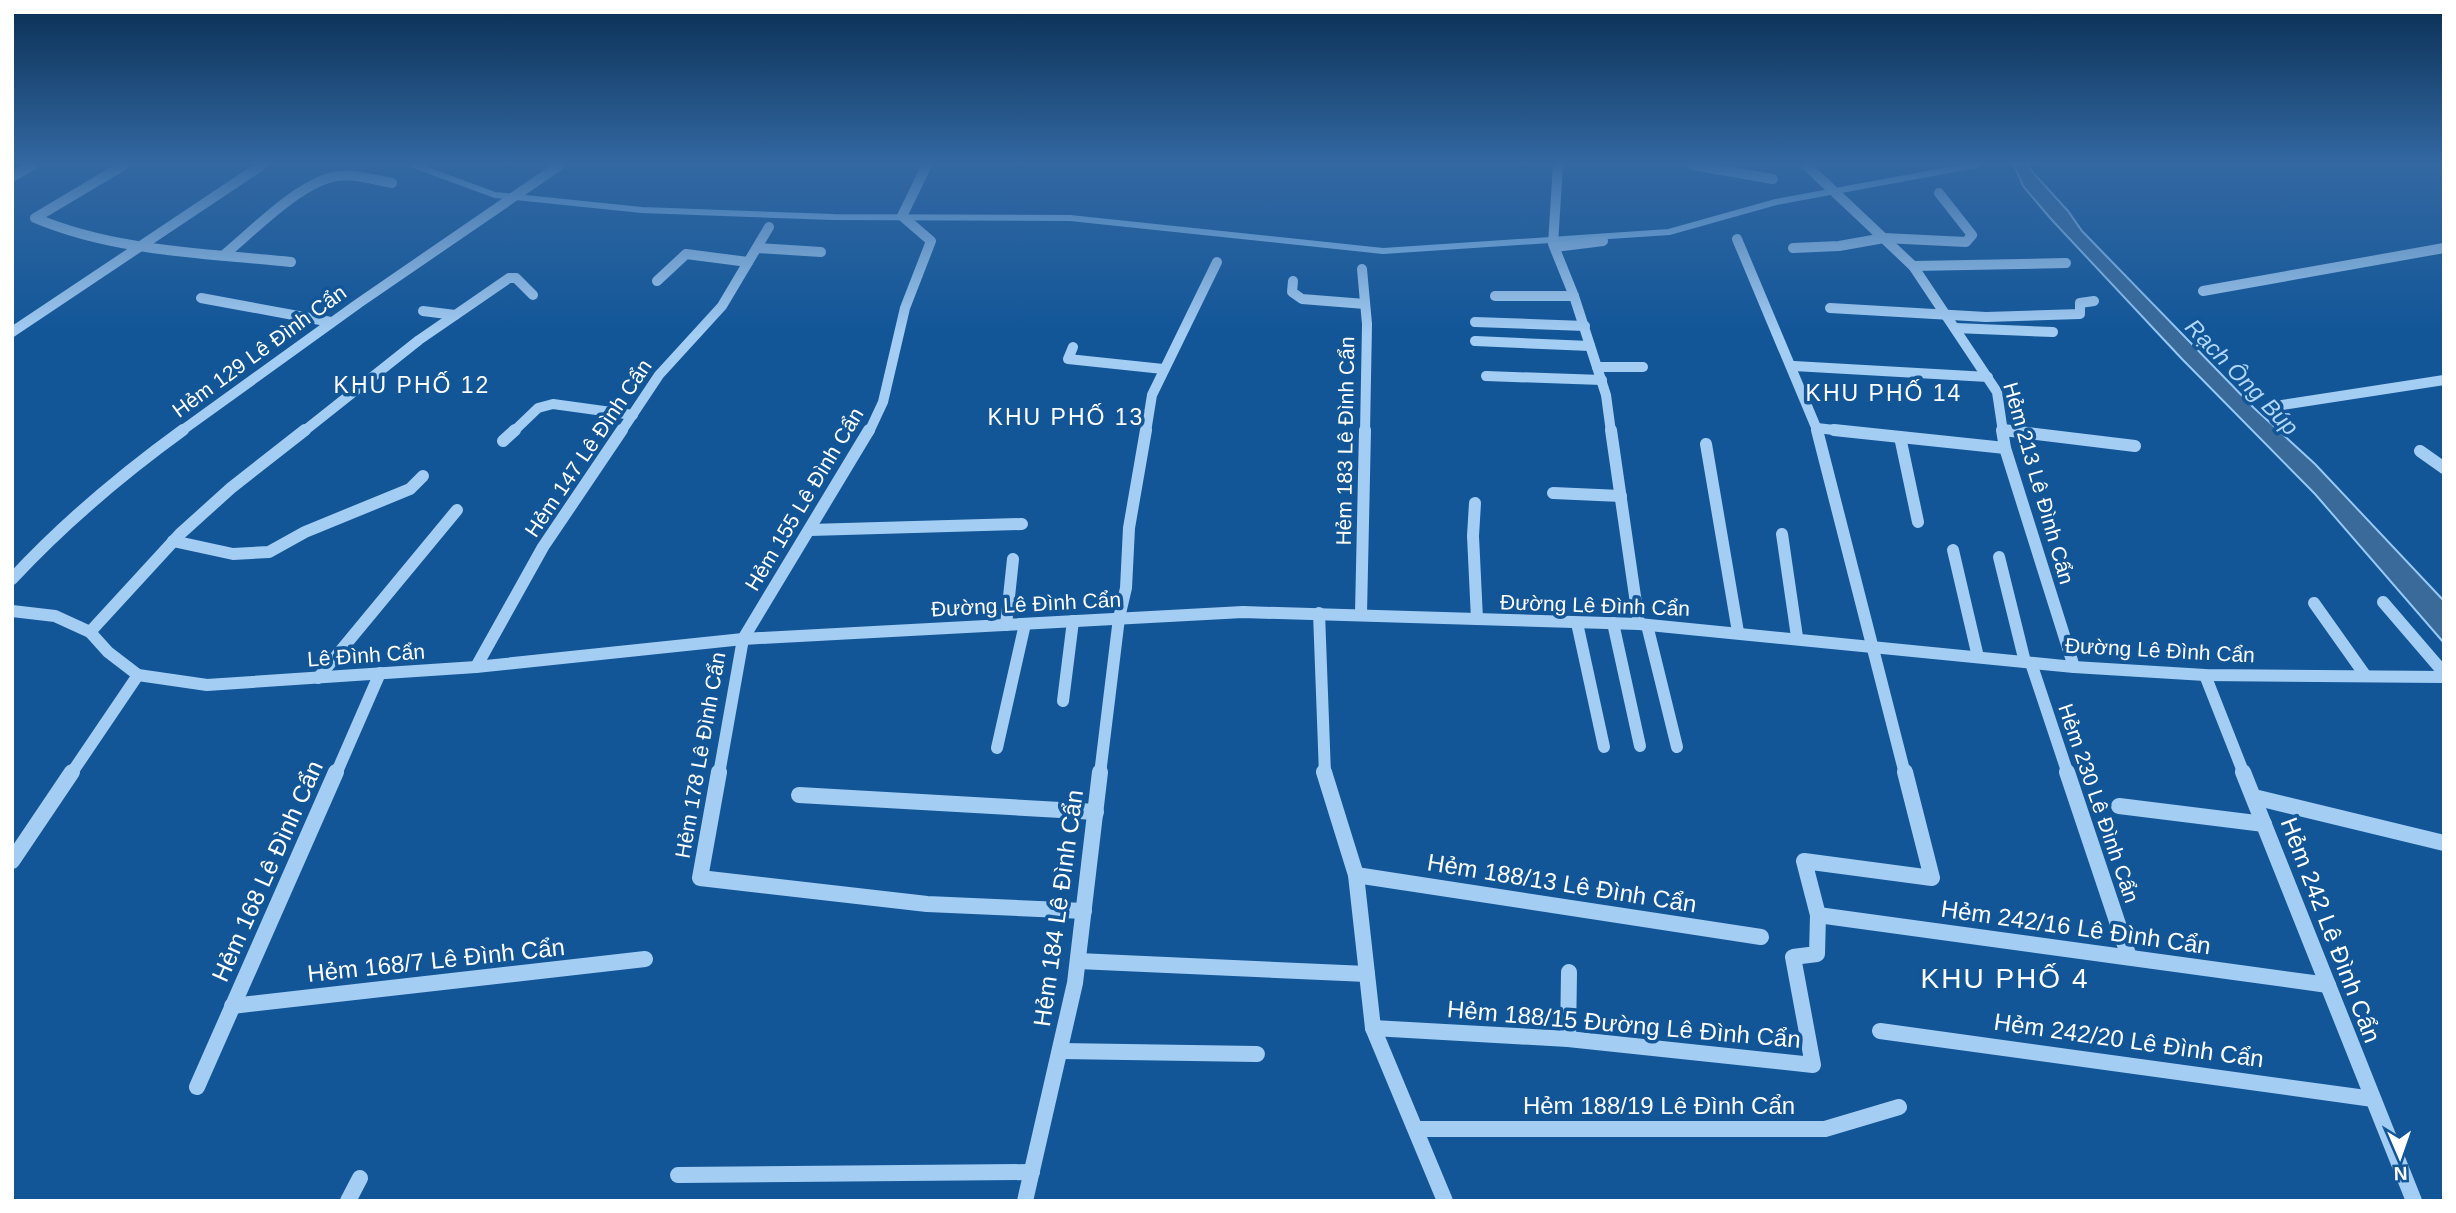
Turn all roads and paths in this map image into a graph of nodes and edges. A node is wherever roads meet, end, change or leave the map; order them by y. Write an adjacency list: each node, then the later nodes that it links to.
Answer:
1 (42, 222): 13 (street)
2 (175, 222): 13 (street)
3 (265, 222): 19 (street)
4 (477, 222): 40 (street, Hẻm 129 Lê Đình Cẩn)
5 (910, 222): 76 (street, Hẻm 155 Lê Đình Cẩn)
6 (1554, 222): 14 (street)
7 (1866, 222): 10 (street, Hẻm 213 Lê Đình Cẩn)
8 (1961, 222): 10 (street)
9 (769, 227): 15 (street, Hẻm 147 Lê Đình Cẩn)
10 (1884, 238): 16 (street); 24 (street, Hẻm 213 Lê Đình Cẩn)
11 (1737, 239): 50 (street)
12 (1603, 241): 14 (street)
13 (138, 246): 19 (street); 42 (street)
14 (1554, 246): 31 (street)
15 (757, 248): 18 (street); 21 (street, Hẻm 147 Lê Đình Cẩn)
16 (1793, 248)
17 (2444, 248): 28 (street)
18 (821, 252)
19 (225, 254): 20 (street)
20 (291, 262)
21 (748, 262): 26 (street); 59 (street, Hẻm 147 Lê Đình Cẩn)
22 (1217, 262): 53 (street, Hẻm 184 Lê Đình Cẩn)
23 (2066, 262): 24 (street)
24 (1913, 266): 38 (street, Hẻm 213 Lê Đình Cẩn)
25 (1362, 269): 34 (street, Hẻm 183 Lê Đình Cẩn)
26 (657, 281)
27 (1293, 281): 34 (street)
28 (2203, 291)
29 (533, 295): 37 (street)
30 (1495, 296): 31 (street)
31 (1574, 296): 43 (street)
32 (201, 298): 40 (street)
33 (2094, 301): 38 (street)
34 (1365, 304): 87 (street, Hẻm 183 Lê Đình Cẩn)
35 (1830, 308): 38 (street)
36 (423, 310): 37 (street)
37 (456, 315): 78 (street)
38 (1947, 316): 44 (street, Hẻm 213 Lê Đình Cẩn)
39 (12, 322): 42 (street)
40 (331, 322): 82 (street, Hẻm 129 Lê Đình Cẩn)
41 (1475, 322): 43 (street)
42 (24, 324): 46 (street)
43 (1585, 326): 48 (street)
44 (1955, 328): 45 (street); 55 (street, Hẻm 213 Lê Đình Cẩn)
45 (2053, 331)
46 (12, 332)
47 (1475, 341): 48 (street)
48 (1590, 346): 51 (street)
49 (1073, 347): 53 (street)
50 (1794, 366): 55 (street); 60 (street)
51 (1597, 367): 52 (street); 56 (street)
52 (1643, 368)
53 (1163, 369): 88 (street, Hẻm 184 Lê Đình Cẩn)
54 (1486, 376): 56 (street)
55 (1988, 377): 61 (street, Hẻm 213 Lê Đình Cẩn)
56 (1602, 380): 71 (street)
57 (2444, 380): 58 (street)
58 (2269, 407)
59 (633, 415): 63 (street); 103 (street, Hẻm 147 Lê Đình Cẩn)
60 (1818, 428): 62 (street); 100 (street)
61 (2003, 430): 65 (street); 66 (street, Hẻm 213 Lê Đình Cẩn)
62 (1900, 437): 66 (street); 74 (street)
63 (503, 441)
64 (1706, 444): 97 (street)
65 (2135, 446)
66 (2005, 448): 104 (street, Hẻm 213 Lê Đình Cẩn)
67 (2420, 451): 68 (street)
68 (2444, 468)
69 (424, 476): 78 (street)
70 (1553, 493): 71 (street)
71 (1621, 496): 94 (street)
72 (1475, 503): 89 (street)
73 (457, 510): 109 (street)
74 (1918, 522)
75 (1022, 524): 76 (street)
76 (810, 530): 99 (street, Hẻm 155 Lê Đình Cẩn)
77 (1782, 534): 98 (street)
78 (173, 541): 96 (street)
79 (1953, 550): 101 (street)
80 (1999, 557): 102 (street, Hẻm 230 Lê Đình Cẩn)
81 (1013, 559): 95 (street)
82 (12, 579)
83 (2383, 601): 110 (street)
84 (2314, 603): 108 (street)
85 (12, 611): 96 (street, Lê Đình Cẩn)
86 (1319, 613): 87 (street, Đường Lê Đình Cẩn); 88 (street, Đường Lê Đình Cẩn); 123 (street)
87 (1361, 614): 89 (street, Đường Lê Đình Cẩn)
88 (1119, 618): 90 (street, Đường Lê Đình Cẩn); 119 (street, Hẻm 184 Lê Đình Cẩn)
89 (1477, 619): 91 (street, Đường Lê Đình Cẩn)
90 (1073, 621): 93 (street, Đường Lê Đình Cẩn); 111 (street)
91 (1577, 623): 92 (street, Đường Lê Đình Cẩn); 112 (street)
92 (1613, 623): 94 (street, Đường Lê Đình Cẩn); 113 (street)
93 (1025, 624): 95 (street, Đường Lê Đình Cẩn); 115 (street)
94 (1643, 624): 97 (street, Đường Lê Đình Cẩn); 114 (street)
95 (1006, 625): 99 (street, Đường Lê Đình Cẩn)
96 (90, 632): 107 (street, Lê Đình Cẩn)
97 (1738, 632): 98 (street, Đường Lê Đình Cẩn)
98 (1797, 637): 100 (street, Đường Lê Đình Cẩn)
99 (743, 639): 103 (street, Lê Đình Cẩn); 124 (street, Hẻm 178 Lê Đình Cẩn)
100 (1875, 646): 101 (street, Đường Lê Đình Cẩn); 126 (street)
101 (1978, 657): 102 (street, Đường Lê Đình Cẩn)
102 (2028, 662): 104 (street, Đường Lê Đình Cẩn); 128 (street, Hẻm 230 Lê Đình Cẩn)
103 (477, 667): 105 (street, Lê Đình Cẩn)
104 (2074, 667): 106 (street, Đường Lê Đình Cẩn)
105 (380, 674): 109 (street, Lê Đình Cẩn); 134 (street, Hẻm 168 Lê Đình Cẩn)
106 (2205, 674): 108 (street, Đường Lê Đình Cẩn); 117 (street, Hẻm 242 Lê Đình Cẩn)
107 (138, 675): 109 (street, Lê Đình Cẩn); 122 (street)
108 (2365, 675): 110 (street, Đường Lê Đình Cẩn)
109 (318, 678)
110 (2442, 678)
111 (1063, 701)
112 (1604, 747)
113 (1640, 747)
114 (1677, 747)
115 (997, 748)
116 (799, 795): 119 (street)
117 (2254, 797): 120 (street, Hẻm 242 Lê Đình Cẩn); 121 (street)
118 (2119, 806): 120 (street)
119 (1096, 812): 125 (street, Hẻm 184 Lê Đình Cẩn)
120 (2264, 824): 133 (street, Hẻm 242 Lê Đình Cẩn)
121 (2444, 843)
122 (12, 861)
123 (1356, 874): 127 (street, Hẻm 188/13 Lê Đình Cẩn); 132 (street)
124 (699, 878): 125 (street)
125 (1084, 911): 130 (street, Hẻm 184 Lê Đình Cẩn)
126 (1818, 915): 128 (street, Hẻm 242/16 Lê Đình Cẩn); 137 (street, Hẻm 188/15 Đường Lê Đình Cẩn)
127 (1761, 937)
128 (2129, 957): 133 (street, Hẻm 242/16 Lê Đình Cẩn)
129 (645, 960): 134 (street, Hẻm 168/7 Lê Đình Cẩn)
130 (1078, 961): 132 (street); 138 (street, Hẻm 184 Lê Đình Cẩn)
131 (1569, 972): 137 (street)
132 (1367, 974): 135 (street)
133 (2328, 985): 141 (street, Hẻm 242 Lê Đình Cẩn)
134 (232, 1006): 140 (street, Hẻm 168 Lê Đình Cẩn)
135 (1373, 1028): 137 (street, Hẻm 188/15 Đường Lê Đình Cẩn); 143 (street)
136 (1880, 1031): 141 (street, Hẻm 242/20 Lê Đình Cẩn)
137 (1568, 1039)
138 (1060, 1051): 139 (street); 144 (street, Hẻm 184 Lê Đình Cẩn)
139 (1257, 1054)
140 (197, 1087)
141 (2372, 1099): 150 (street, Hẻm 242 Lê Đình Cẩn)
142 (1899, 1107): 143 (street, Hẻm 188/19 Lê Đình Cẩn)
143 (1416, 1129): 149 (street)
144 (1032, 1172): 145 (street); 148 (street, Hẻm 184 Lê Đình Cẩn)
145 (678, 1175)
146 (360, 1178): 147 (street)
147 (348, 1201)
148 (1025, 1201)
149 (1445, 1201)
150 (2414, 1201)

